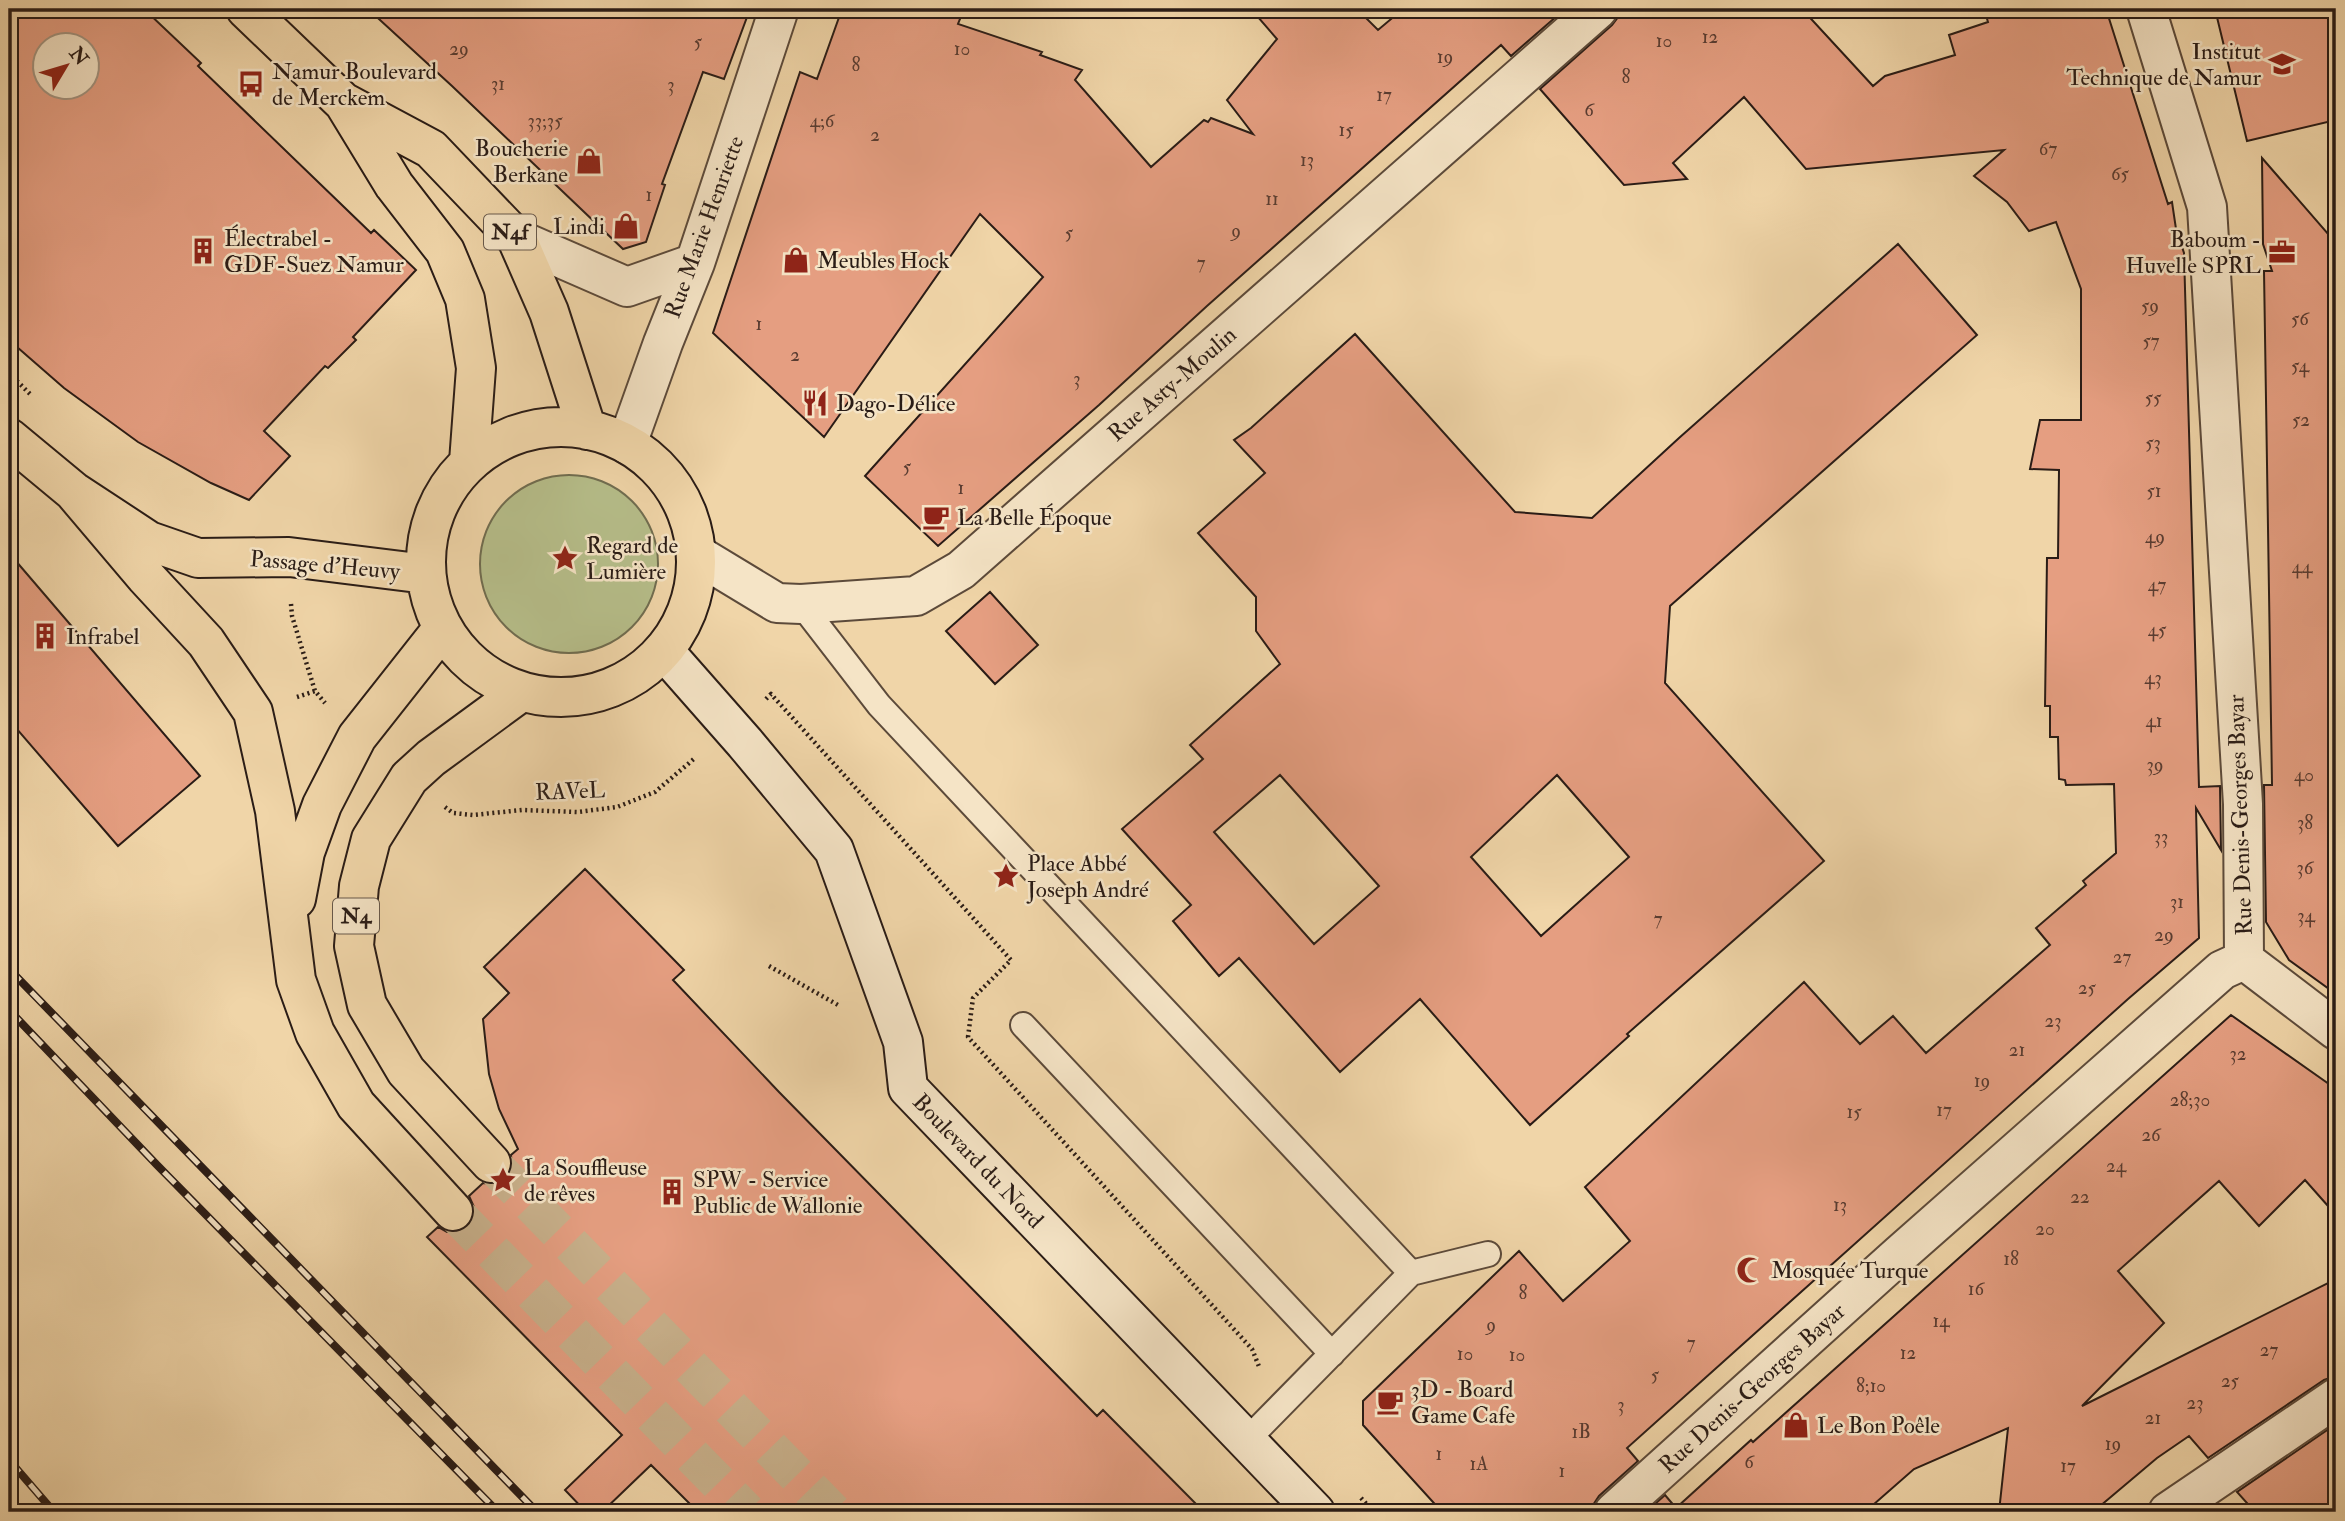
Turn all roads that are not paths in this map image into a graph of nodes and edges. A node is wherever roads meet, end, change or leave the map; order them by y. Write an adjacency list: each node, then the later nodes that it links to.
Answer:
1 (246, 9): 5 (main road, N4f)
2 (779, 9): 7 (street, Rue Marie Henriette)
3 (1598, 9): 15 (street, Rue Asty-Moulin)
4 (2146, 9): 20 (street, Rue Denis-Georges Bayar)
5 (344, 103): 6 (main road, N4f); 11 (main road, N4f)
6 (517, 239): 7 (street); 8 (main road, N4f)
7 (695, 263): 10 (street, Rue Marie Henriette)
8 (587, 429): 10 (main road); 11 (main road)
9 (9, 438): 12 (main road, Passage d'Heuvy)
10 (627, 444): 13 (main road)
11 (470, 462): 14 (main road)
12 (73, 491): 14 (main road, Passage d'Heuvy); 19 (main road)
13 (696, 554): 15 (street, Rue Asty-Moulin); 17 (main road)
14 (426, 574): 16 (main road)
15 (801, 604): 26 (lane)
16 (443, 628): 18 (main road); 19 (main road)
17 (664, 651): 18 (main road); 29 (street, Boulevard du Nord)
18 (521, 692): 23 (main road, N4)
19 (290, 929): 24 (main road)
20 (2244, 960): 22 (street); 31 (street, Rue Denis-Georges Bayar)
21 (1023, 1025): 27 (lane)
22 (2336, 1030)
23 (491, 1163)
24 (453, 1211)
25 (1488, 1254): 26 (lane)
26 (1411, 1273): 27 (lane)
27 (1332, 1354): 29 (lane)
28 (2336, 1398): 32 (street)
29 (1246, 1441): 30 (street, Boulevard du Nord)
30 (1315, 1512)
31 (1614, 1512)
32 (2168, 1512)

